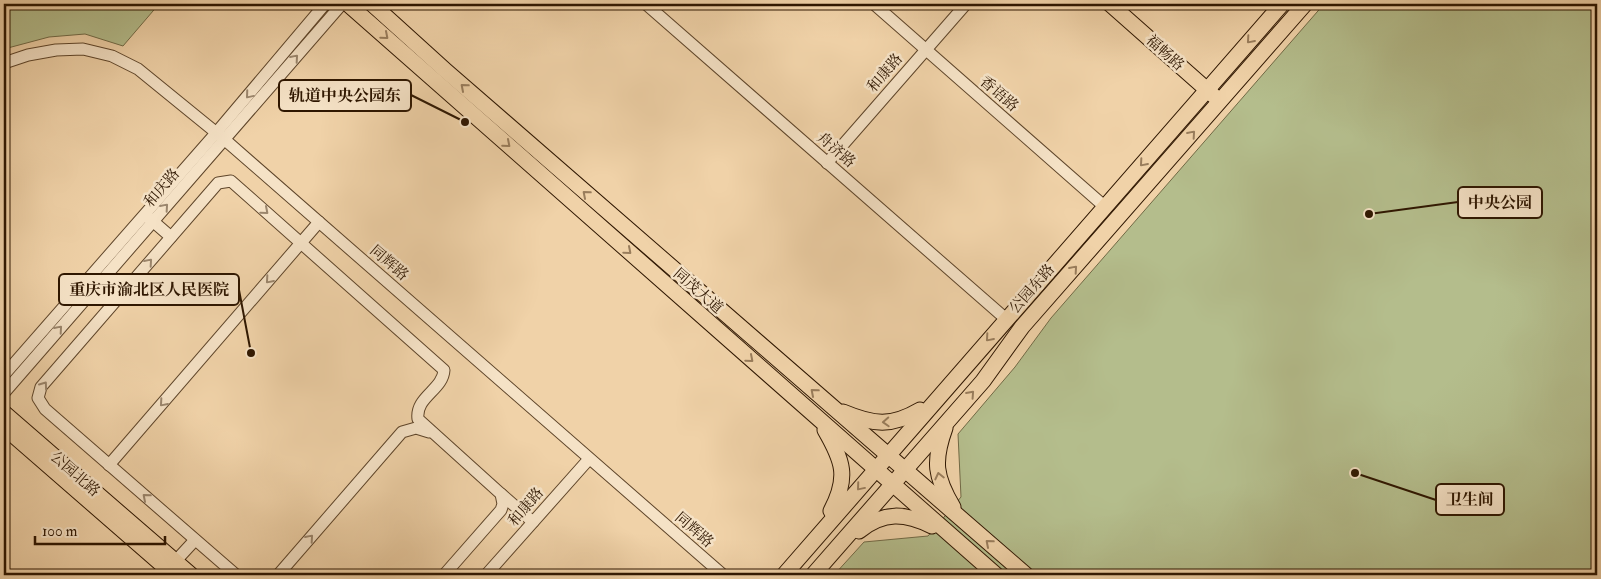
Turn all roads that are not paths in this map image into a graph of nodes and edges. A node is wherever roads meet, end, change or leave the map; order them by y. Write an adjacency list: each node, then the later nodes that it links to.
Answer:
1 (326, 4): 16 (street, 和庆路, one-way to 16)
2 (342, 4): 16 (street, 和庆路, one-way to 2)
3 (348, 4): 29 (main road, 同茂大道, one-way to 29)
4 (372, 4): 27 (main road, 同茂大道, one-way to 4)
5 (874, 4): 12 (street, 香语路)
6 (966, 4): 12 (street, 和康路)
7 (1110, 4): 14 (main road, 福畅路)
8 (1125, 4): 14 (main road, 福畅路)
9 (1282, 4): 14 (main road, 公园东路, one-way to 14)
10 (1305, 4): 15 (main road, 公园东路)
11 (652, 6): 17 (street, 舟济路)
12 (926, 49): 17 (street, 和康路); 18 (street, 香语路)
13 (4, 62): 16 (street, 同辉路)
14 (1210, 86): 15 (main road, 福畅路); 18 (main road, 公园东路, one-way to 18)
15 (1224, 98): 30 (main road, 公园东路, one-way to 15)
16 (220, 136): 19 (street, 和庆路); 20 (street, 同辉路)
17 (827, 163): 23 (street, 舟济路)
18 (1104, 206): 23 (main road, 公园东路)
19 (149, 218): 21 (street); 24 (street, 和庆路); 25 (street, 和庆路, one-way to 19)
20 (319, 222): 22 (street); 34 (street, 同辉路)
21 (171, 237): 22 (street, one-way to 22); 35 (street, one-way to 21)
22 (301, 243): 32 (street); 35 (street, one-way to 35)
23 (1006, 319): 26 (main road, 公园东路, one-way to 26)
24 (4, 375)
25 (4, 393)
26 (930, 405): 27 (main road, one-way to 27); 33 (main road, 公园东路)
27 (830, 406): 33 (main road, 同茂大道)
28 (4, 413): 46 (main road, 公园北路)
29 (819, 420): 36 (main road, 同茂大道); 42 (main road)
30 (948, 420): 37 (main road, 公园东路); 40 (main road, one-way to 30)
31 (4, 427): 46 (main road, 公园北路)
32 (432, 434): 39 (street); 49 (street, one-way to 32)
33 (886, 455): 36 (main road, 公园东路); 37 (main road, 同茂大道)
34 (589, 458): 41 (street, 和康路); 52 (street, 同辉路)
35 (109, 465): 44 (street, one-way to 35)
36 (875, 469): 38 (main road, 同茂大道); 42 (main road, 公园东路, one-way to 42)
37 (904, 470): 38 (main road, 公园东路); 40 (main road, 同茂大道)
38 (892, 484): 43 (main road, 同茂大道); 45 (main road, 公园东路)
39 (501, 494): 41 (street); 50 (street)
40 (961, 519): 56 (main road, 同茂大道, one-way to 40)
41 (533, 522): 51 (street, 和康路)
42 (820, 534): 53 (main road, 公园东路)
43 (948, 534): 45 (main road); 55 (main road, 同茂大道)
44 (195, 540): 46 (street); 48 (street)
45 (836, 548): 54 (main road, 公园东路)
46 (173, 569): 47 (main road, 公园北路)
47 (191, 575)
48 (236, 575)
49 (278, 575)
50 (444, 575)
51 (486, 575)
52 (723, 575)
53 (784, 575)
54 (813, 575)
55 (996, 575)
56 (1026, 575)

